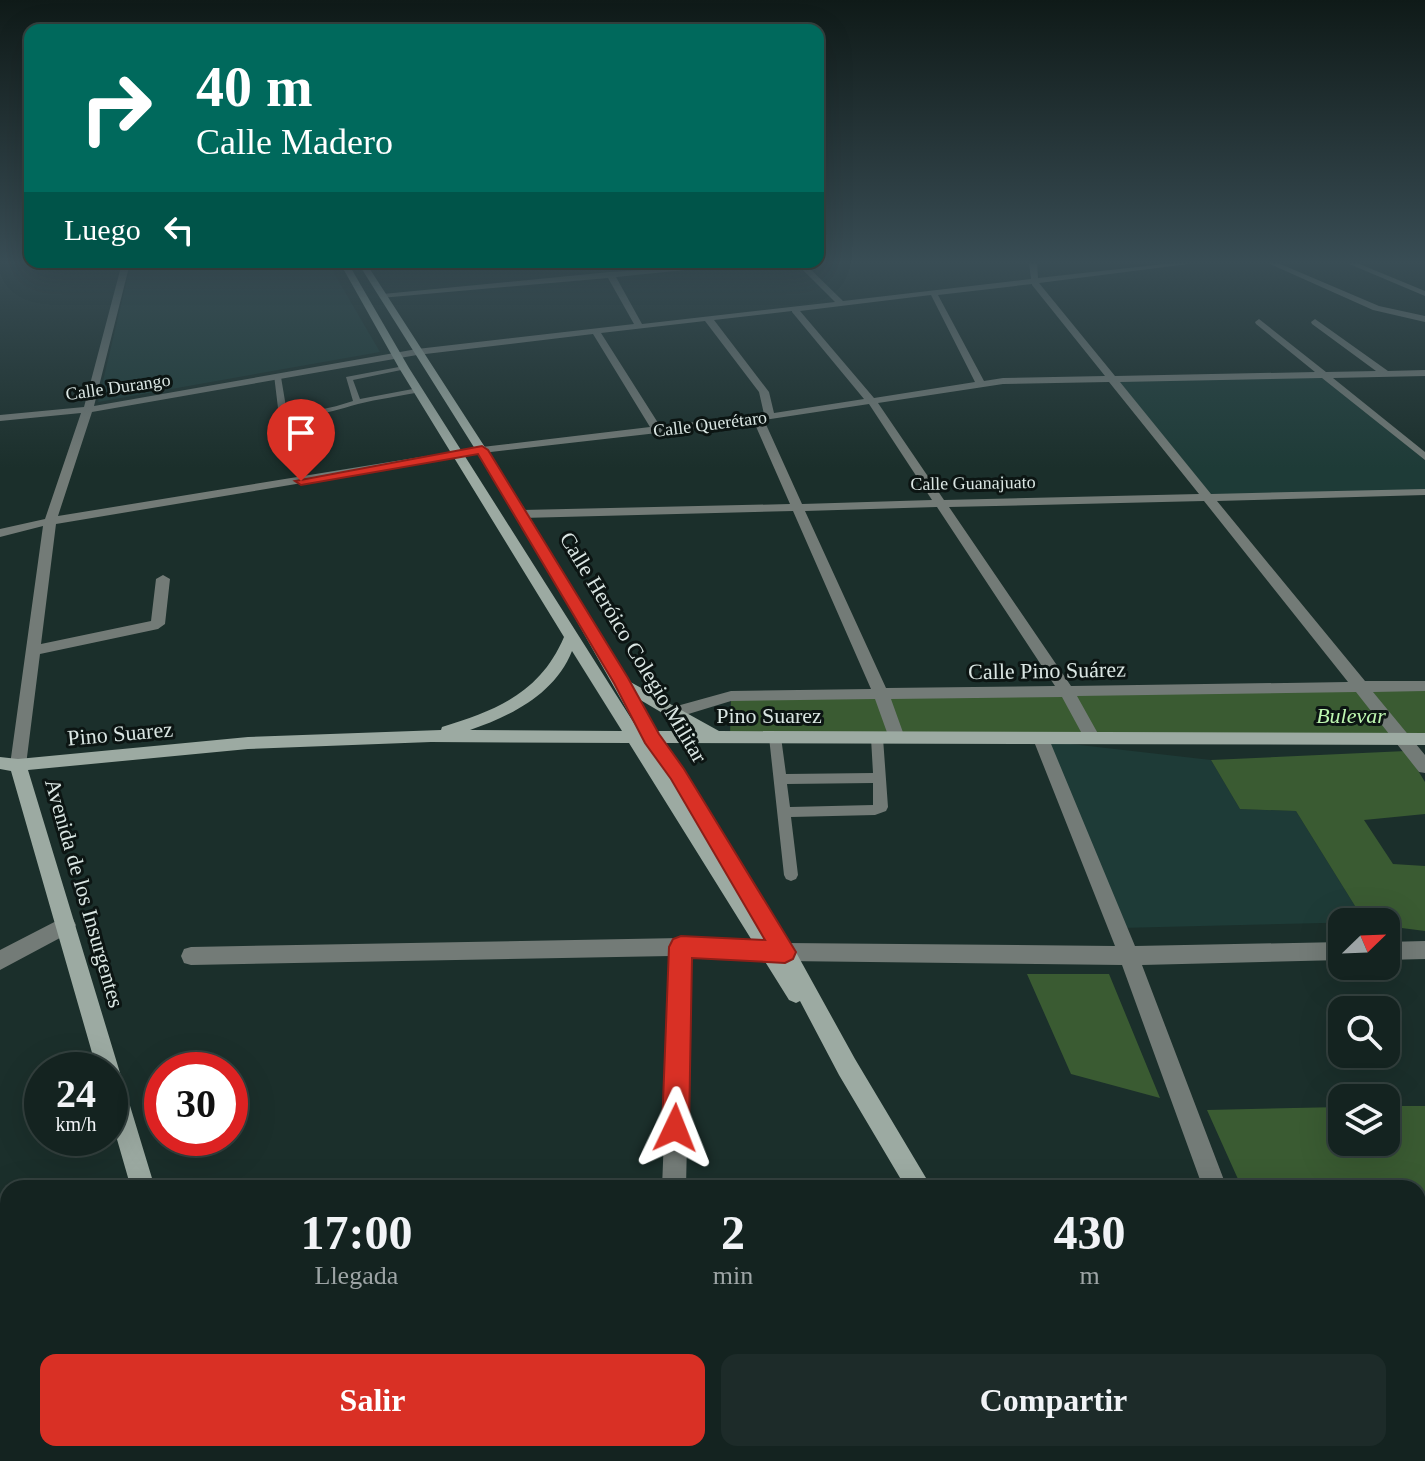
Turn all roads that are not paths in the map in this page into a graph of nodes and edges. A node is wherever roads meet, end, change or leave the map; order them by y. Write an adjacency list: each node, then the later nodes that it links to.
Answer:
1 (108, 331): 23 (street, Avenida de los Insurgentes)
2 (383, 331): 13 (main road, Calle Heróico Colegio Militar)
3 (404, 331): 12 (main road, Calle Heróico Colegio Militar)
4 (603, 331): 11 (street, Calle Durango)
5 (717, 331): 24 (street)
6 (813, 331): 22 (street)
7 (953, 331): 19 (street)
8 (1073, 331): 18 (street)
9 (1270, 331): 16 (street)
10 (1328, 331): 14 (street)
11 (596, 332): 12 (street, Calle Durango); 26 (street)
12 (417, 352): 13 (street, Calle Durango); 27 (main road, Calle Heróico Colegio Militar)
13 (400, 361): 17 (street, Calle Durango); 20 (main road, Calle Heróico Colegio Militar); 21 (lane)
14 (1385, 373): 15 (street, Calle Querétaro); 16 (street, Calle Querétaro)
15 (1425, 373)
16 (1322, 374): 18 (street, Calle Querétaro); 29 (street)
17 (277, 377): 21 (lane); 23 (street, Calle Durango)
18 (1110, 378): 19 (street, Calle Querétaro); 31 (street)
19 (982, 386): 22 (street, Calle Querétaro)
20 (418, 390): 21 (lane); 28 (main road, Calle Heróico Colegio Militar)
21 (357, 402)
22 (873, 403): 24 (street, Calle Querétaro); 32 (street)
23 (88, 409): 25 (street, Calle Durango); 35 (street, Avenida de los Insurgentes)
24 (764, 417): 26 (street, Calle Querétaro); 33 (street)
25 (0, 418)
26 (658, 431): 27 (street, Calle Querétaro)
27 (482, 450): 28 (street, Calle Querétaro); 34 (main road, Calle Heróico Colegio Militar)
28 (458, 455): 35 (street, Calle Querétaro); 39 (main road, Calle Heróico Colegio Militar)
29 (1425, 457)
30 (1425, 492): 31 (street, Calle Guanajuato)
31 (1207, 496): 32 (street, Calle Guanajuato); 44 (street)
32 (940, 502): 33 (street, Calle Guanajuato); 45 (street)
33 (795, 506): 34 (street, Calle Guanajuato); 46 (street)
34 (522, 514): 38 (main road, Calle Heróico Colegio Militar)
35 (50, 521): 36 (street, Calle Querétaro); 41 (street, Avenida de los Insurgentes)
36 (0, 533)
37 (163, 579): 41 (street)
38 (580, 614): 39 (main road); 42 (main road, Calle Heróico Colegio Militar)
39 (560, 620): 40 (main road, Calle Heróico Colegio Militar)
40 (571, 637): 48 (main road); 51 (main road, Calle Heróico Colegio Militar)
41 (33, 651): 59 (street, Avenida de los Insurgentes)
42 (622, 682): 47 (main road); 52 (main road, Calle Heróico Colegio Militar)
43 (1425, 686): 44 (street, Calle Pino Suárez)
44 (1362, 687): 45 (street, Calle Pino Suárez); 58 (street)
45 (1067, 692): 46 (street, Calle Pino Suárez); 56 (street)
46 (881, 694): 47 (street, Calle Pino Suárez); 54 (street)
47 (672, 713): 49 (main road)
48 (431, 736): 51 (main road, Pino Suarez); 59 (main road, Pino Suarez)
49 (716, 737): 50 (main road, Pino Suarez); 52 (main road, Pino Suarez)
50 (775, 737): 53 (main road, Pino Suarez); 62 (lane)
51 (633, 738): 52 (main road, Pino Suarez); 68 (main road, Calle Heróico Colegio Militar)
52 (652, 738): 68 (main road, Calle Heróico Colegio Militar)
53 (877, 738): 54 (main road, Pino Suarez); 61 (lane)
54 (897, 738): 55 (main road, Pino Suarez)
55 (1041, 739): 56 (main road, Pino Suarez); 72 (street)
56 (1093, 739): 58 (main road, Pino Suarez)
57 (1425, 739): 58 (main road, Pino Suarez)
58 (1405, 740): 60 (street)
59 (9, 764): 65 (main road, Avenida de los Insurgentes)
60 (1425, 767)
61 (880, 778): 62 (lane); 63 (lane)
62 (780, 779): 63 (lane)
63 (784, 812): 64 (lane)
64 (791, 875)
65 (66, 925): 73 (street); 74 (main road, Avenida de los Insurgentes)
66 (681, 947): 68 (street); 71 (street); 77 (street)
67 (1425, 950): 70 (street)
68 (776, 951): 72 (street); 78 (main road, Calle Heróico Colegio Militar)
69 (1328, 951): 72 (street)
70 (1400, 951)
71 (191, 956)
72 (1129, 956): 79 (street)
73 (0, 961)
74 (103, 1052)
75 (128, 1137): 76 (main road, Avenida de los Insurgentes)
76 (141, 1180)
77 (674, 1180)
78 (915, 1180)
79 (1212, 1180)

